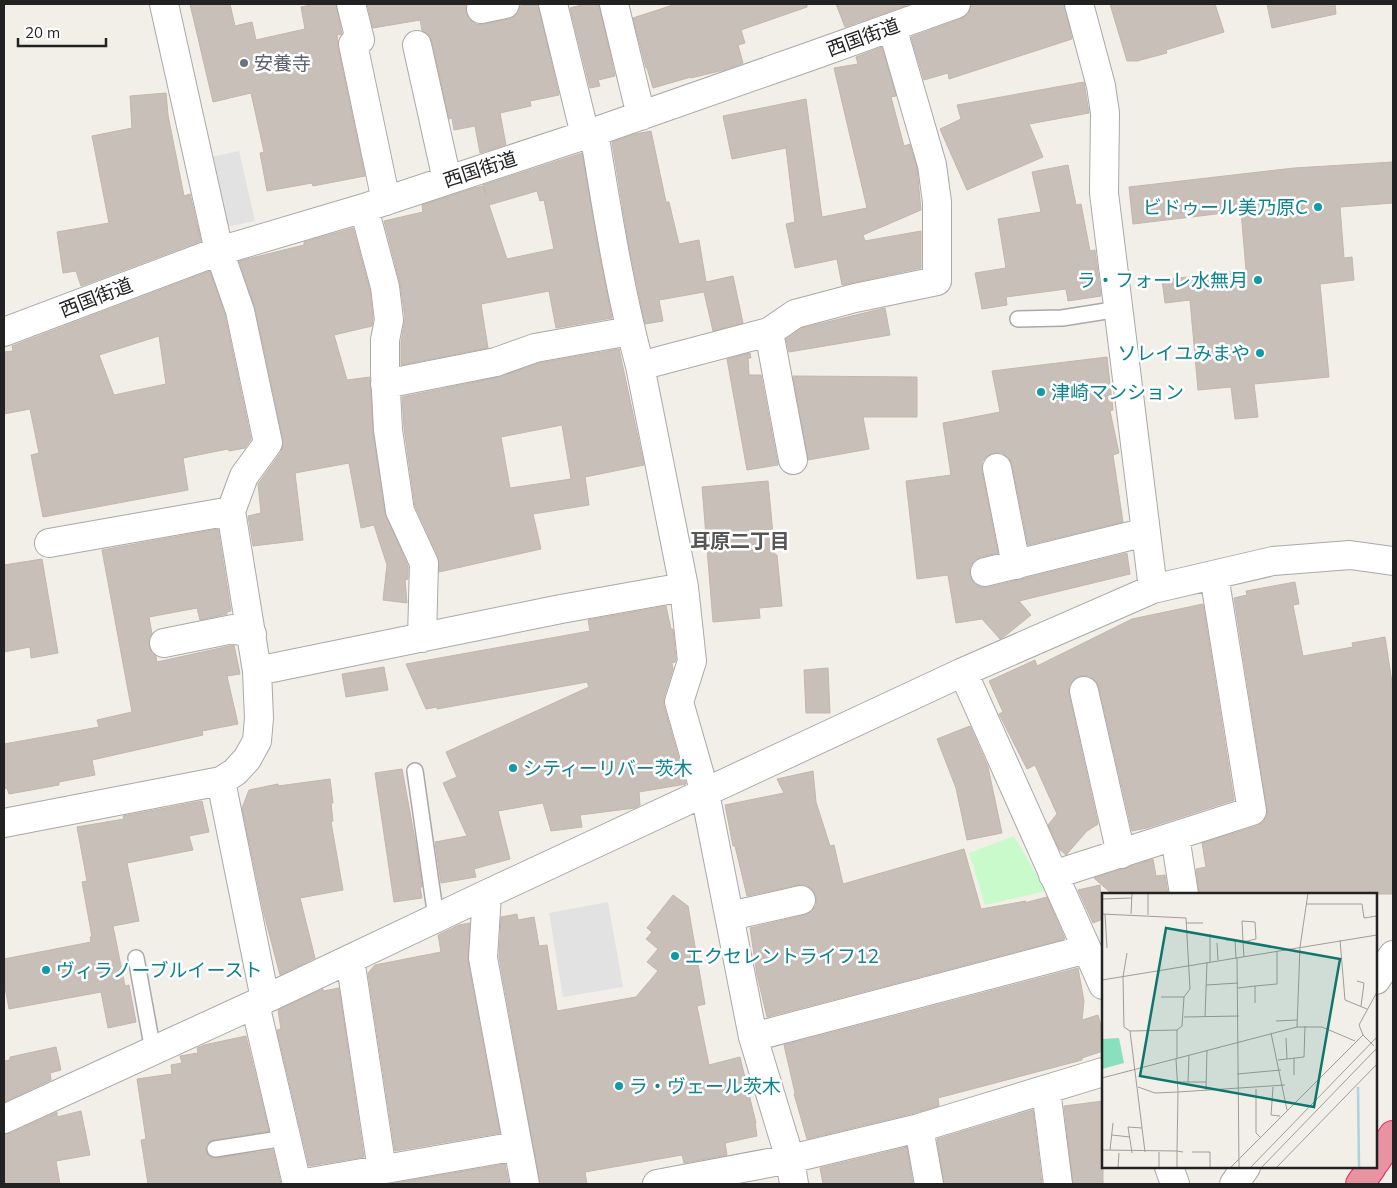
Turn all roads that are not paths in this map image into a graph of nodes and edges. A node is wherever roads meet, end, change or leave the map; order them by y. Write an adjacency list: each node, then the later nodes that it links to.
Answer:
1 (164, 4): 13 (street)
2 (352, 4): 12 (street)
3 (553, 4): 10 (street)
4 (614, 4): 9 (street)
5 (956, 4): 7 (street, 西国街道)
6 (1079, 4): 14 (street)
7 (892, 27): 9 (street, 西国街道); 18 (street)
8 (417, 45): 11 (street)
9 (640, 116): 10 (street, 西国街道)
10 (589, 133): 11 (street, 西国街道); 17 (street)
11 (447, 180): 12 (street, 西国街道)
12 (375, 204): 13 (street, 西国街道); 20 (street)
13 (219, 251): 16 (street, 西国街道); 23 (street)
14 (1118, 309): 15 (lane); 24 (street)
15 (1018, 319)
16 (4, 332)
17 (630, 332): 19 (street); 20 (street)
18 (769, 332): 19 (street); 21 (street)
19 (640, 366): 30 (street)
20 (386, 384): 33 (street)
21 (793, 460)
22 (997, 468): 27 (street)
23 (232, 511): 25 (street); 32 (street)
24 (1146, 532): 27 (street); 31 (street)
25 (49, 543)
26 (1393, 561): 29 (street)
27 (1016, 564): 28 (street)
28 (986, 572)
29 (1214, 575): 31 (street); 42 (street)
30 (684, 587): 33 (street); 40 (street)
31 (1153, 590): 36 (street)
32 (252, 634): 34 (street); 35 (street)
33 (422, 638): 35 (street)
34 (164, 643)
35 (257, 671): 39 (street)
36 (963, 672): 40 (street); 44 (street)
37 (1084, 691): 43 (street)
38 (415, 771): 49 (lane)
39 (221, 781): 41 (street); 56 (street)
40 (705, 793): 46 (street); 48 (street)
41 (4, 823)
42 (1175, 836): 43 (street); 45 (street)
43 (1121, 854): 44 (street)
44 (1053, 875): 50 (street)
45 (1184, 893)
46 (487, 894): 49 (street); 65 (street)
47 (801, 900): 48 (street)
48 (730, 916): 57 (street)
49 (436, 918): 53 (street)
50 (1087, 949): 55 (street); 57 (street)
51 (1393, 955): 54 (street)
52 (136, 958): 58 (lane)
53 (350, 958): 56 (street); 71 (street)
54 (1377, 979)
55 (1102, 983)
56 (260, 1002): 58 (street); 64 (street)
57 (753, 1037): 72 (street)
58 (153, 1051): 61 (street)
59 (1102, 1072): 60 (street)
60 (1046, 1090): 62 (street); 77 (street)
61 (4, 1119)
62 (919, 1128): 72 (street); 76 (street)
63 (1393, 1135): 67 (highway)
64 (286, 1138): 66 (lane); 73 (street)
65 (517, 1146): 71 (street); 74 (street)
66 (215, 1149)
67 (1377, 1159)
68 (1170, 1168): 78 (street)
69 (1245, 1168): 79 (street)
70 (1371, 1168): 80 (highway)
71 (382, 1170): 73 (street)
72 (792, 1172): 75 (street)
73 (298, 1184)
74 (525, 1184)
75 (657, 1184)
76 (929, 1184)
77 (1058, 1184)
78 (1175, 1184)
79 (1234, 1184)
80 (1360, 1184)

